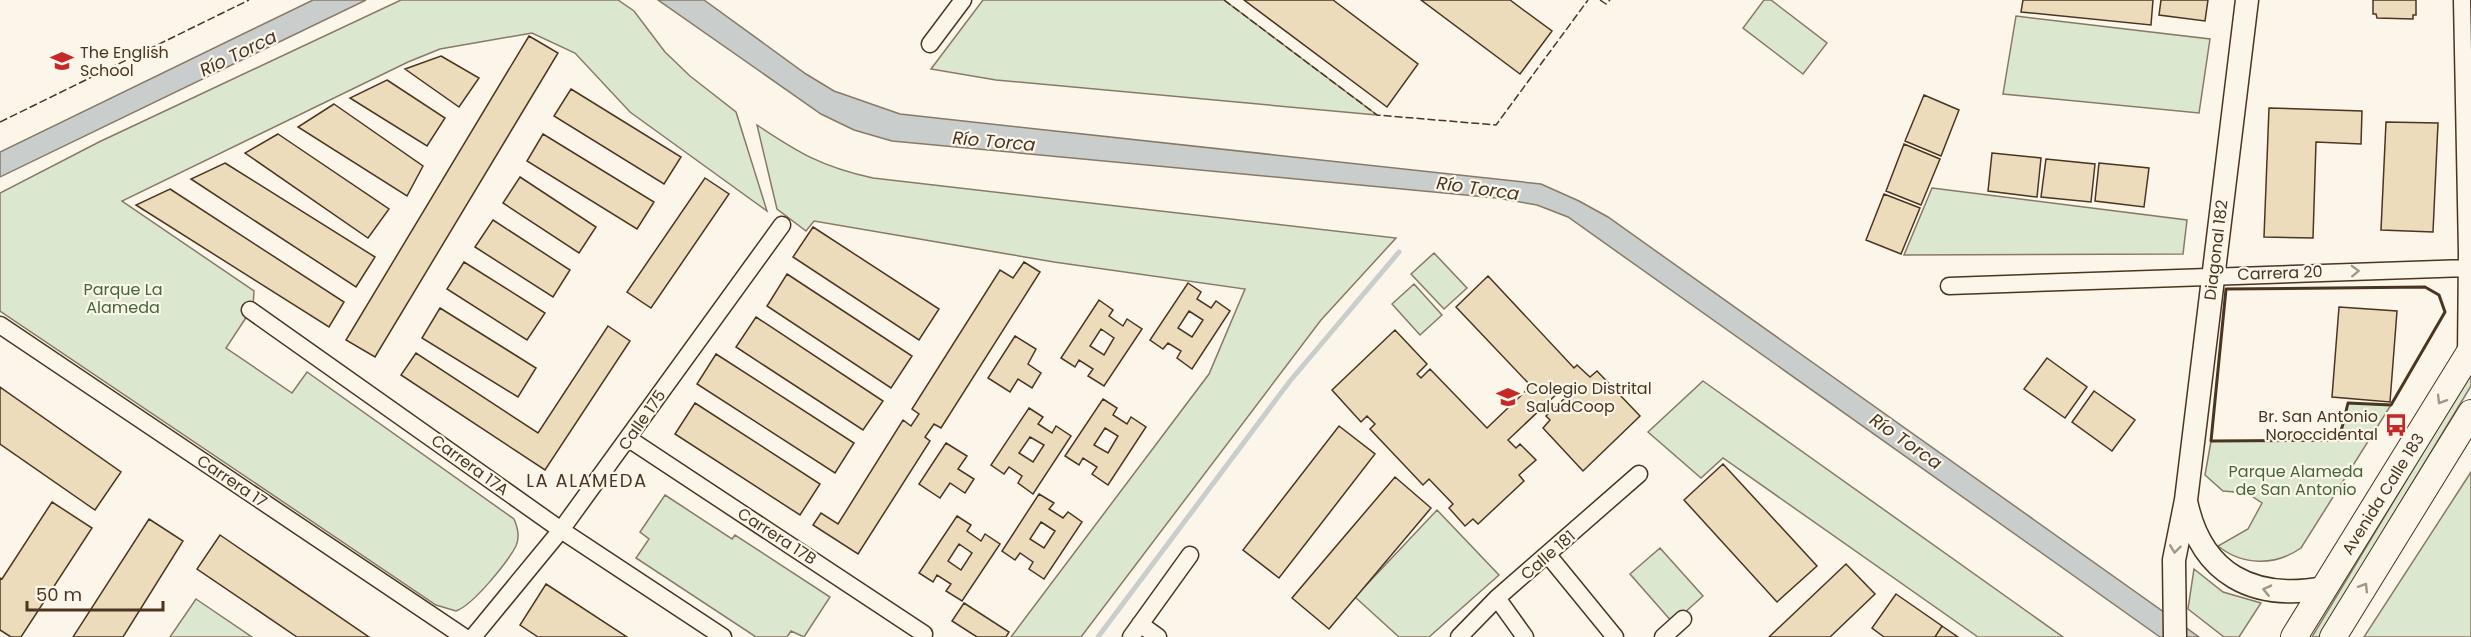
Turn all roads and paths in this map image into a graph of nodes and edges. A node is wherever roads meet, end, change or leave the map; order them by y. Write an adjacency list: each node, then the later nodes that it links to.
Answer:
1 (963, 0): 4 (street)
2 (2247, 0): 7 (street, Diagonal 182)
3 (2462, 0): 6 (street)
4 (930, 44)
5 (782, 225): 13 (street, Calle 175)
6 (2469, 259): 7 (street, Carrera 20, one-way to 6); 11 (street)
7 (2213, 275): 8 (street, Carrera 20); 15 (street, Diagonal 182)
8 (1949, 286)
9 (250, 310): 16 (street, Carrera 17A)
10 (0, 326): 24 (street, Carrera 17)
11 (2469, 354): 19 (main road, Avenida Calle 183, one-way to 19)
12 (2471, 413): 34 (main road, Avenida Calle 183, one-way to 12)
13 (629, 439): 16 (street, Calle 175); 23 (street, Carrera 17B)
14 (1639, 474): 18 (street, Calle 181)
15 (2186, 500): 19 (street, Diagonal 182, one-way to 15); 32 (street, Diagonal 182, one-way to 32)
16 (561, 530): 25 (street, Calle 175); 26 (street, Carrera 17A)
17 (1190, 555): 22 (street)
18 (1548, 555): 20 (street, Calle 181); 30 (street)
19 (2324, 588): 33 (main road, Avenida Calle 183)
20 (1497, 598): 28 (street, Calle 181); 29 (street)
21 (1683, 620): 31 (street)
22 (1135, 631): 27 (street)
23 (924, 634)
24 (464, 637)
25 (472, 637)
26 (723, 637)
27 (1158, 637)
28 (1459, 637)
29 (1526, 637)
30 (1615, 637)
31 (1663, 637)
32 (2175, 637)
33 (2294, 637)
34 (2333, 637)

